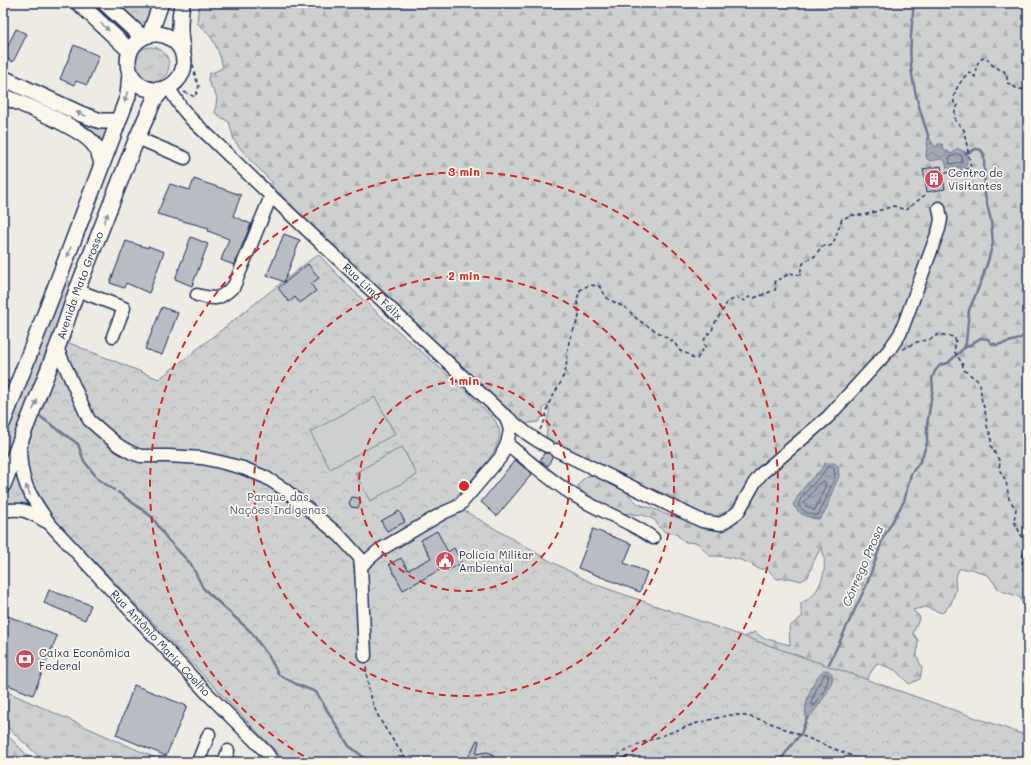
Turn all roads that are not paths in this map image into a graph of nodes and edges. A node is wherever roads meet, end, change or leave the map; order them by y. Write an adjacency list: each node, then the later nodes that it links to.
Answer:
1 (79, 3): 6 (main road, one-way to 6)
2 (105, 3): 5 (main road)
3 (161, 3): 5 (main road)
4 (182, 3): 7 (main road)
5 (146, 36): 6 (main road); 7 (main road)
6 (130, 51): 8 (main road)
7 (186, 51): 10 (main road)
8 (130, 72): 10 (main road); 12 (main road, Avenida Mato Grosso, one-way to 12)
9 (3, 78): 12 (main road, one-way to 9)
10 (171, 90): 13 (main road, Avenida Mato Grosso); 16 (street, Rua Lima Félix)
11 (3, 96): 15 (main road)
12 (118, 121): 15 (main road, Avenida Mato Grosso)
13 (137, 138): 14 (street); 19 (main road, Avenida Mato Grosso, one-way to 13)
14 (185, 158)
15 (102, 163): 18 (main road, Avenida Mato Grosso, one-way to 18)
16 (272, 196): 20 (street); 23 (street, Rua Lima Félix)
17 (939, 208): 23 (street)
18 (62, 270): 19 (main road); 24 (main road, Avenida Mato Grosso)
19 (80, 284): 21 (street); 22 (main road, Avenida Mato Grosso)
20 (197, 295)
21 (113, 336)
22 (57, 348): 25 (main road, Avenida Mato Grosso, one-way to 22); 31 (street)
23 (502, 412): 26 (street, Rua Lima Félix)
24 (3, 422)
25 (20, 440): 27 (main road, Avenida Mato Grosso); 29 (street, Rua Antônio Maria Coelho, one-way to 25)
26 (507, 444): 30 (street); 31 (street, Rua Lima Félix)
27 (3, 485)
28 (3, 511): 29 (street, Rua Antônio Maria Coelho)
29 (49, 523): 35 (street, Rua Antônio Maria Coelho)
30 (653, 538)
31 (361, 566): 32 (street)
32 (365, 656)
33 (209, 734): 34 (street)
34 (198, 762)
35 (273, 762)

